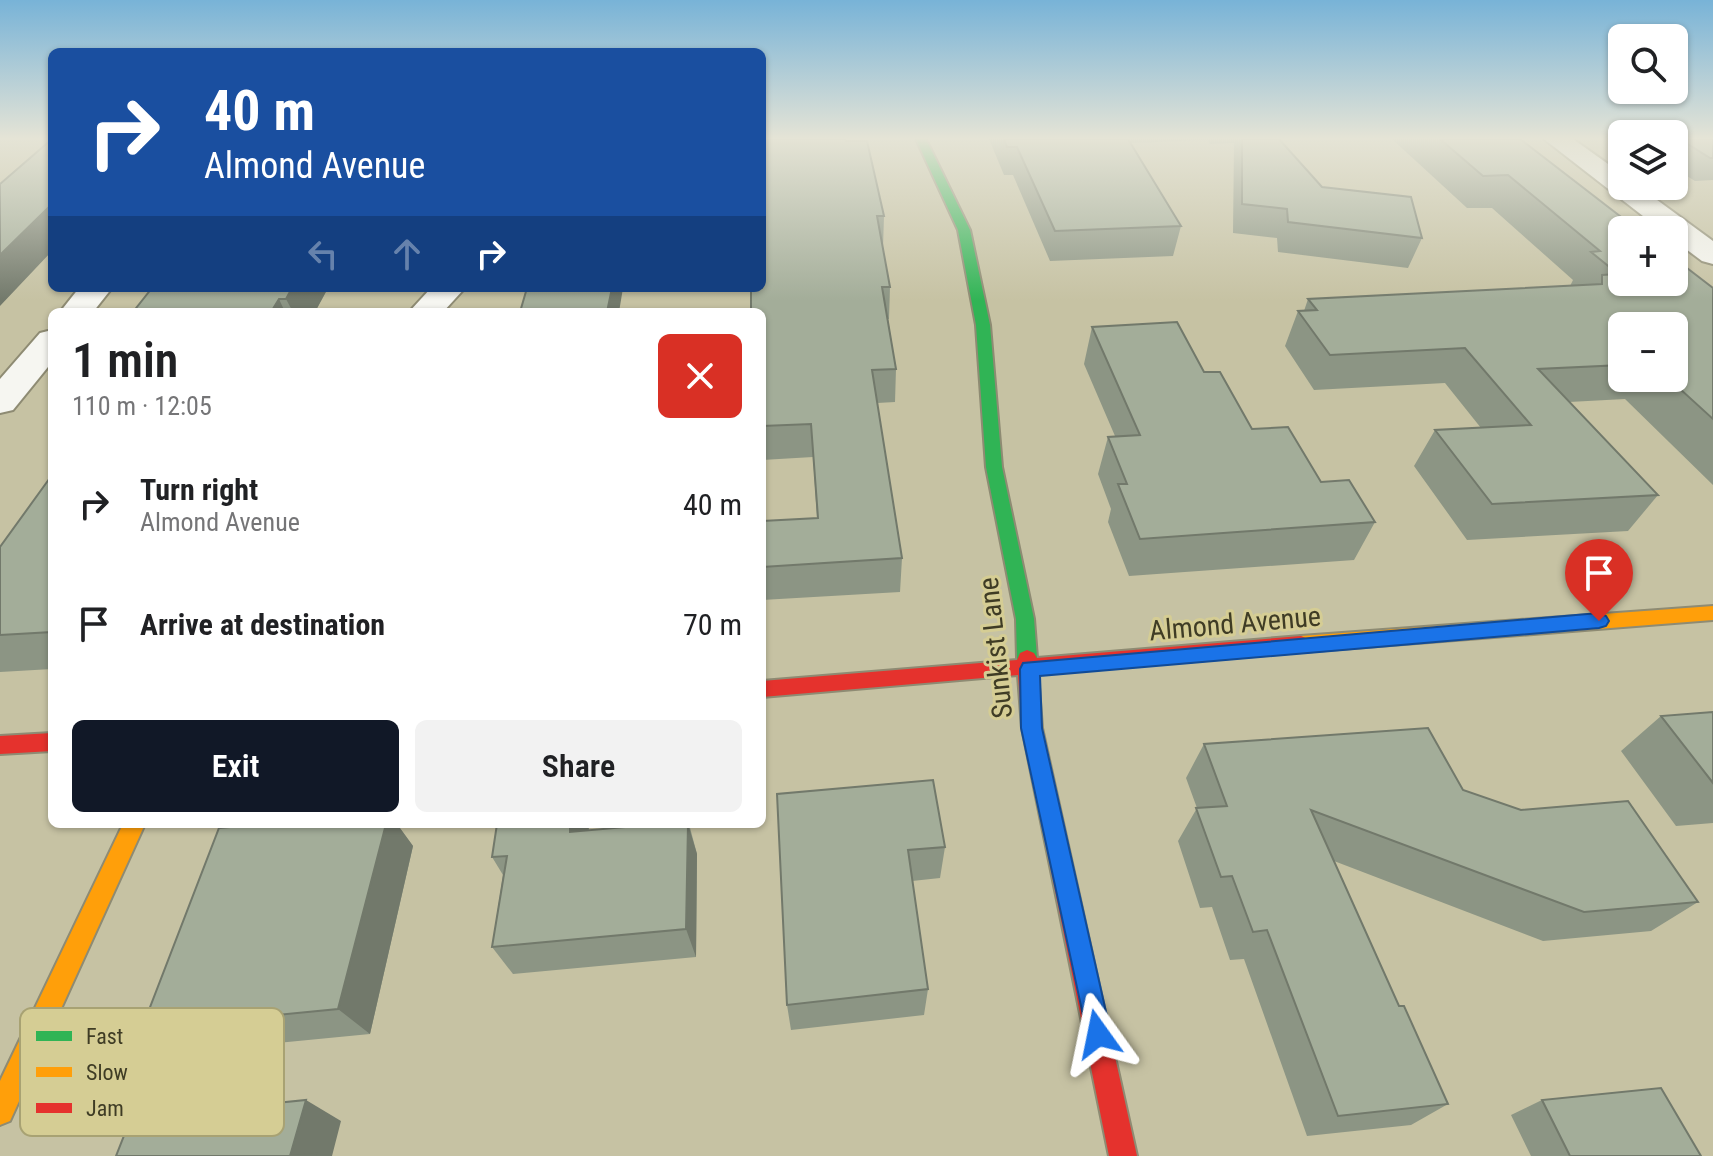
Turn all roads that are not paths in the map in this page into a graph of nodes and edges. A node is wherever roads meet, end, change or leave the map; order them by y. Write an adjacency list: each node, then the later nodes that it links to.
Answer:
1 (946, 193): 13 (street, Sunkist Lane)
2 (1630, 193): 4 (street)
3 (1698, 213): 4 (street)
4 (1658, 214): 5 (street)
5 (1713, 255)
6 (93, 292): 8 (street)
7 (445, 292): 9 (street)
8 (79, 308)
9 (429, 308)
10 (48, 345): 11 (street)
11 (0, 402)
12 (1713, 613): 13 (street, Almond Avenue)
13 (1030, 669): 14 (street, Almond Avenue); 21 (street, Sunkist Lane)
14 (766, 689)
15 (48, 742): 16 (street)
16 (0, 745)
17 (132, 828): 18 (street)
18 (48, 1008)
19 (20, 1068): 20 (street)
20 (0, 1111)
21 (1123, 1156)

